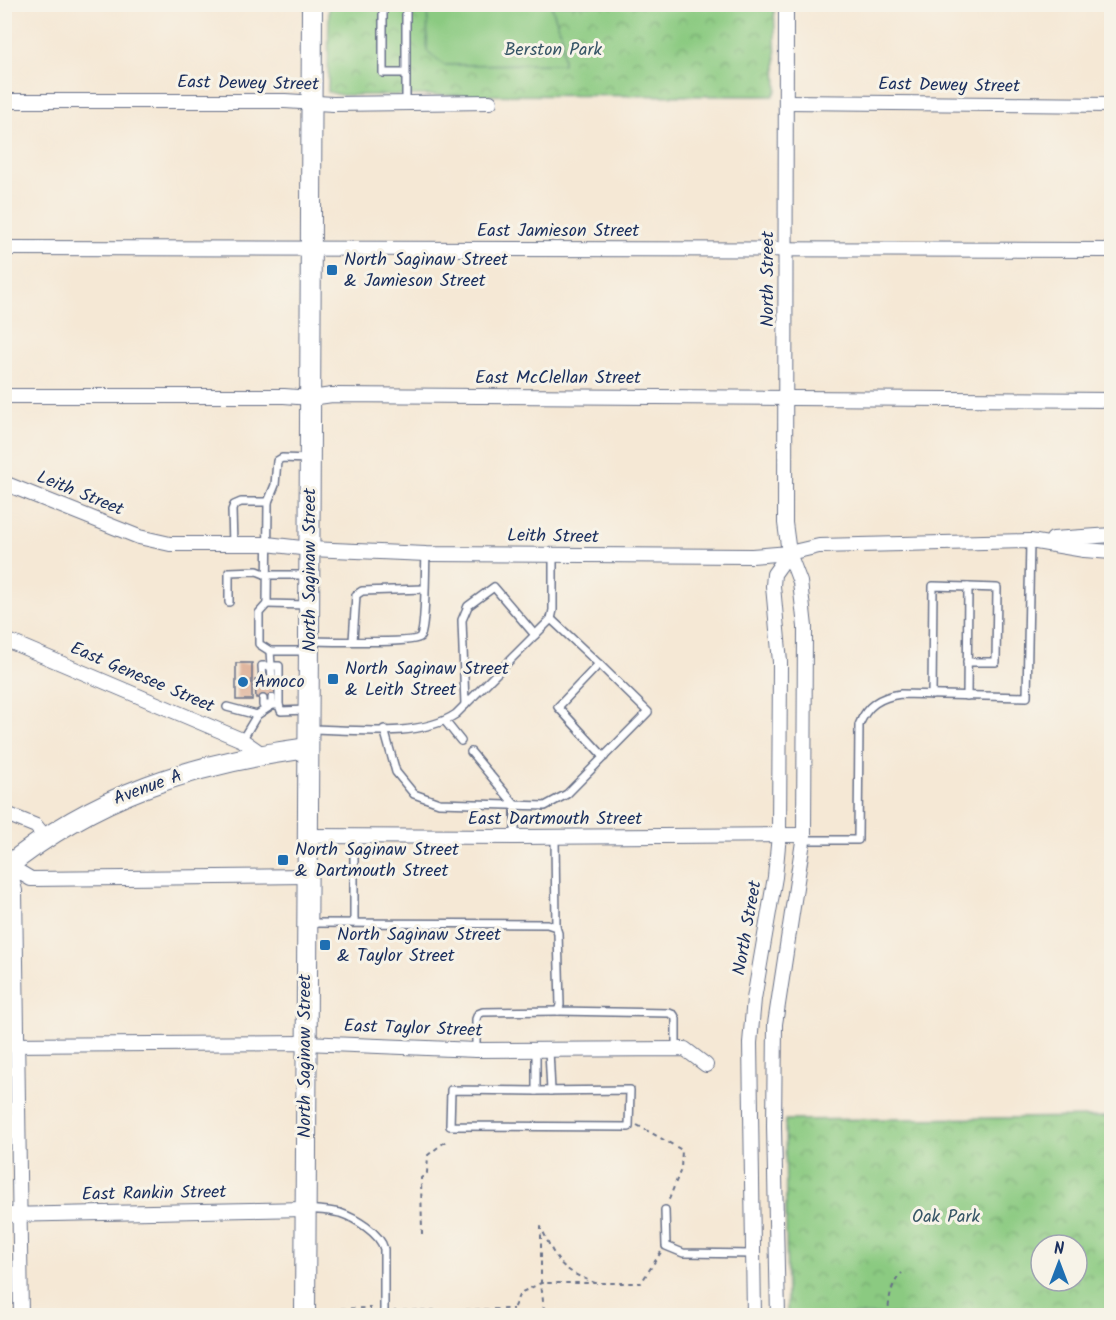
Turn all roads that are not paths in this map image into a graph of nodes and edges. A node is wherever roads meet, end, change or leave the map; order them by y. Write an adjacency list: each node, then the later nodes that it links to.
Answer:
1 (312, 4): 8 (main road, North Saginaw Street)
2 (786, 4): 7 (street, North Street)
3 (406, 5): 4 (lane); 4 (lane)
4 (406, 73): 9 (lane)
5 (4, 101): 8 (street, East Dewey Street)
6 (490, 102): 9 (street, East Dewey Street)
7 (786, 102): 10 (street, East Dewey Street); 13 (street, North Street)
8 (312, 104): 9 (street, East Dewey Street); 12 (main road, North Saginaw Street)
9 (406, 104)
10 (1112, 105)
11 (4, 248): 12 (street, East Jamieson Street)
12 (311, 248): 13 (street, East Jamieson Street); 16 (main road, North Saginaw Street)
13 (786, 249): 14 (street, East Jamieson Street); 17 (street, North Street)
14 (1112, 250)
15 (4, 396): 16 (street, East McClellan Street)
16 (311, 398): 17 (street, East McClellan Street); 19 (main road, North Saginaw Street)
17 (785, 398): 18 (street, East McClellan Street); 28 (street, North Street)
18 (1112, 400)
19 (311, 459): 21 (lane); 26 (main road, North Saginaw Street)
20 (4, 483): 25 (street, Leith Street)
21 (268, 502): 24 (lane); 25 (lane)
22 (1112, 535): 23 (street)
23 (1029, 541): 27 (street, Leith Street); 28 (street, Leith Street); 50 (lane)
24 (267, 544): 25 (street, Leith Street); 26 (street, Leith Street); 31 (lane)
25 (232, 545)
26 (310, 549): 29 (street, Leith Street); 32 (main road, North Saginaw Street)
27 (1112, 552)
28 (789, 553): 30 (street, Leith Street); 66 (street, North Street); 72 (street, North Street)
29 (426, 554): 30 (street, Leith Street); 34 (lane)
30 (553, 555): 38 (lane)
31 (267, 575): 32 (lane); 35 (lane); 36 (lane)
32 (310, 576): 37 (main road, North Saginaw Street)
33 (968, 587): 44 (lane); 44 (lane); 49 (lane)
34 (424, 589): 41 (lane); 41 (lane)
35 (229, 602)
36 (267, 604): 37 (lane); 43 (lane)
37 (310, 605): 42 (main road, North Saginaw Street)
38 (551, 619): 39 (lane); 45 (lane)
39 (535, 635): 53 (lane); 53 (lane)
40 (4, 639): 59 (street, East Genesee Street)
41 (353, 641): 42 (lane)
42 (310, 646): 43 (lane); 57 (main road, North Saginaw Street)
43 (270, 651): 46 (lane)
44 (967, 662): 50 (lane)
45 (599, 663): 63 (lane); 63 (lane)
46 (271, 666): 47 (lane); 48 (lane); 52 (lane)
47 (263, 680)
48 (272, 680)
49 (932, 695): 50 (lane); 72 (lane)
50 (967, 696)
51 (263, 699): 52 (lane)
52 (274, 703): 55 (lane); 57 (lane)
53 (465, 705): 56 (lane)
54 (227, 707): 55 (lane)
55 (257, 716): 59 (lane)
56 (445, 721): 58 (lane); 60 (lane)
57 (309, 729): 58 (lane); 62 (main road, Avenue A); 67 (main road, North Saginaw Street)
58 (384, 729): 64 (lane)
59 (243, 740): 62 (street, East Genesee Street)
60 (461, 741)
61 (471, 752): 64 (lane)
62 (262, 754): 69 (main road, Avenue A)
63 (603, 757): 64 (lane)
64 (515, 805): 70 (lane)
65 (4, 813): 69 (street)
66 (779, 835): 71 (street, East Dartmouth Street); 72 (street, East Dartmouth Street); 87 (street, North Street)
67 (306, 836): 68 (street, East Dartmouth Street); 74 (main road, North Saginaw Street)
68 (354, 836): 70 (street, East Dartmouth Street); 76 (lane)
69 (45, 837): 73 (main road, Avenue A)
70 (515, 837): 71 (street, East Dartmouth Street)
71 (555, 837): 77 (lane)
72 (804, 838): 88 (street, North Street)
73 (7, 868): 74 (street); 80 (street)
74 (306, 876): 75 (main road, North Saginaw Street)
75 (305, 922): 76 (lane); 79 (main road, North Saginaw Street)
76 (354, 922): 77 (lane)
77 (556, 927): 78 (lane)
78 (558, 1011): 81 (lane); 82 (lane)
79 (305, 1043): 80 (street, East Taylor Street); 82 (street, East Taylor Street); 89 (main road, North Saginaw Street)
80 (11, 1045): 92 (street)
81 (676, 1049): 83 (street, East Taylor Street); 84 (street, East Taylor Street)
82 (476, 1050): 83 (street, East Taylor Street)
83 (543, 1050): 85 (lane); 86 (lane)
84 (706, 1065)
85 (536, 1091): 86 (lane); 86 (lane)
86 (551, 1091)
87 (751, 1104): 88 (street); 93 (street, North Street)
88 (774, 1104): 98 (street, North Street)
89 (305, 1209): 92 (street, East Rankin Street); 95 (main road, North Saginaw Street); 96 (lane)
90 (665, 1210): 93 (lane)
91 (4, 1215): 92 (street, East Rankin Street)
92 (20, 1215): 94 (street)
93 (753, 1254): 97 (street, North Street)
94 (21, 1316)
95 (305, 1316)
96 (384, 1316)
97 (754, 1316)
98 (778, 1316)

